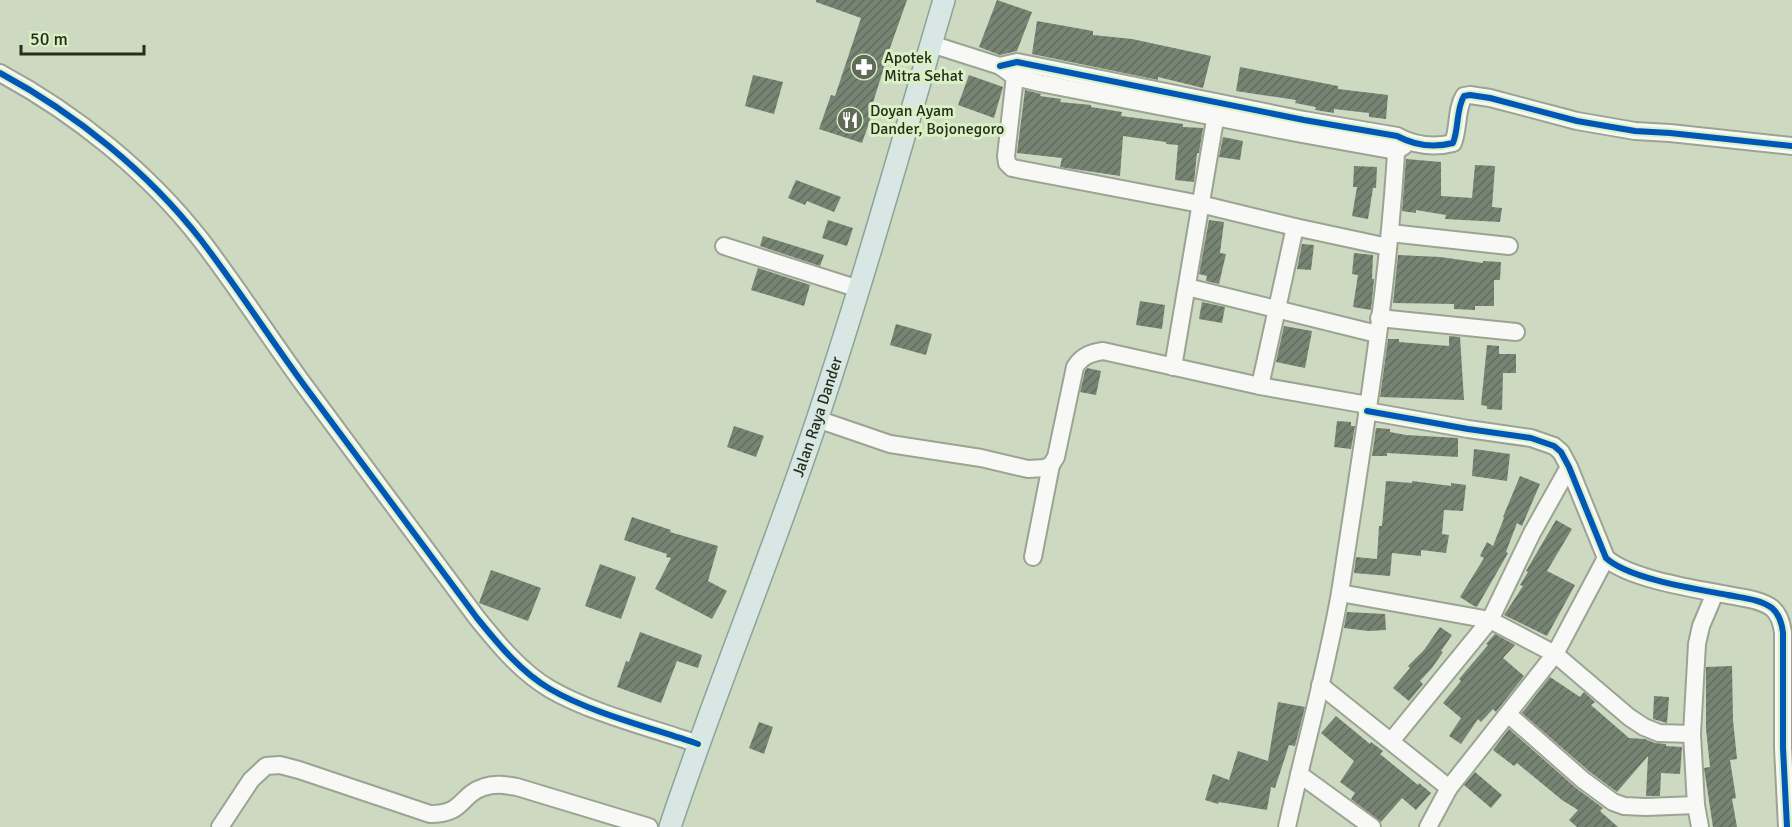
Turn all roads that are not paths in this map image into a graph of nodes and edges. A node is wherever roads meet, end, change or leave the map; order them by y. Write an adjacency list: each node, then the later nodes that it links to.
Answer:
1 (944, 0): 2 (main road, Jalan Raya Dander)
2 (931, 44): 3 (street); 14 (main road, Jalan Raya Dander)
3 (1016, 70): 5 (street); 8 (street)
4 (0, 73): 34 (street)
5 (1217, 110): 6 (street); 8 (street)
6 (1401, 143): 7 (street); 10 (street)
7 (1792, 146)
8 (1200, 204): 9 (street); 13 (street)
9 (1295, 227): 10 (street); 15 (street)
10 (1389, 240): 12 (street); 16 (street)
11 (724, 246): 14 (street)
12 (1509, 246)
13 (1187, 287): 15 (street); 18 (street)
14 (859, 289): 21 (main road, Jalan Raya Dander)
15 (1276, 310): 16 (street); 19 (street)
16 (1378, 326): 17 (street); 20 (street)
17 (1516, 332)
18 (1173, 367): 19 (street); 22 (street)
19 (1260, 386): 20 (street)
20 (1367, 408): 23 (street); 26 (street)
21 (817, 419): 22 (street); 34 (main road, Jalan Raya Dander)
22 (1051, 465): 24 (street)
23 (1569, 467): 25 (street); 28 (street)
24 (1033, 557)
25 (1606, 558): 27 (street); 29 (street)
26 (1340, 593): 28 (street); 30 (street)
27 (1715, 593): 32 (street); 45 (street)
28 (1490, 620): 29 (street); 33 (street)
29 (1555, 654): 31 (street); 32 (street)
30 (1320, 685): 33 (street); 35 (street)
31 (1509, 715): 36 (street); 37 (street)
32 (1692, 734): 37 (street)
33 (1392, 740): 36 (street)
34 (698, 744): 40 (main road, Jalan Raya Dander)
35 (1299, 774): 41 (street); 42 (street)
36 (1449, 788): 43 (street)
37 (1696, 805): 44 (street)
38 (220, 827): 39 (street)
39 (649, 827)
40 (670, 827)
41 (1287, 827)
42 (1372, 827)
43 (1428, 827)
44 (1700, 827)
45 (1787, 827)

